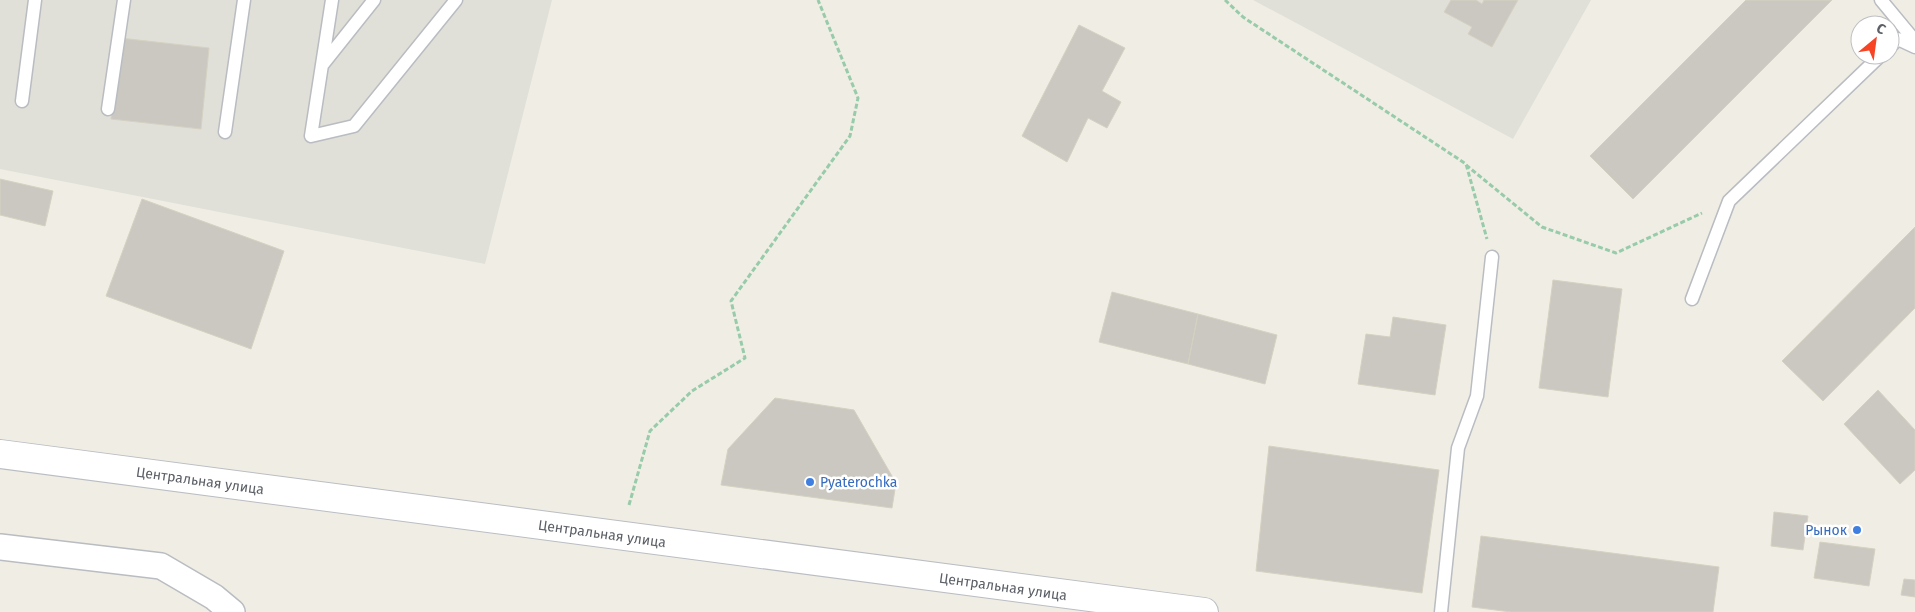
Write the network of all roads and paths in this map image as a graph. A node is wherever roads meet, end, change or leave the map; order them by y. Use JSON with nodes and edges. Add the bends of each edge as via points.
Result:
{"nodes":[{"id":1,"x":35,"y":0,"type":"edge"},
{"id":2,"x":124,"y":0,"type":"edge"},
{"id":3,"x":244,"y":0,"type":"edge"},
{"id":4,"x":332,"y":0,"type":"edge"},
{"id":5,"x":374,"y":0,"type":"edge"},
{"id":6,"x":456,"y":0,"type":"edge"},
{"id":7,"x":818,"y":0,"type":"edge"},
{"id":8,"x":1225,"y":0,"type":"edge"},
{"id":9,"x":1881,"y":0,"type":"edge"},
{"id":10,"x":1900,"y":40,"type":"edge"},
{"id":11,"x":1915,"y":41,"type":"edge"},
{"id":12,"x":1915,"y":47,"type":"edge"},
{"id":13,"x":1872,"y":65,"type":"edge"},
{"id":14,"x":322,"y":66,"type":"junction"},
{"id":15,"x":22,"y":101,"type":"dead end"},
{"id":16,"x":108,"y":109,"type":"dead end"},
{"id":17,"x":225,"y":132,"type":"dead end"},
{"id":18,"x":1466,"y":164,"type":"junction"},
{"id":19,"x":1729,"y":201,"type":"junction"},
{"id":20,"x":1492,"y":257,"type":"joint"},
{"id":21,"x":1692,"y":299,"type":"dead end"},
{"id":22,"x":0,"y":454,"type":"edge"},
{"id":23,"x":629,"y":506,"type":"dead end"},
{"id":24,"x":0,"y":547,"type":"edge"},
{"id":25,"x":1139,"y":608,"type":"edge"},
{"id":26,"x":232,"y":612,"type":"edge"},
{"id":27,"x":1204,"y":612,"type":"edge"},
{"id":28,"x":1441,"y":612,"type":"edge"}],
"edges":[{"from":1,"to":15,"type":"lane"},
{"from":2,"to":16,"type":"lane"},
{"from":3,"to":17,"type":"lane"},
{"from":4,"to":14,"type":"lane"},
{"from":5,"to":14,"type":"lane"},
{"from":6,"to":14,"type":"lane","via":[[354,126],[311,136]]},
{"from":7,"to":23,"type":"path","via":[[858,98],[850,136],[731,301],[745,358],[692,391],[650,431]]},
{"from":8,"to":18,"type":"path","via":[[1243,17]]},
{"from":9,"to":11,"type":"lane"},
{"from":10,"to":12,"type":"lane"},
{"from":13,"to":19,"type":"lane"},
{"from":18,"to":19,"type":"path","via":[[1542,227],[1616,252]]},
{"from":18,"to":20,"type":"path"},
{"from":19,"to":21,"type":"lane"},
{"from":20,"to":28,"type":"lane","via":[[1477,396],[1458,448]]},
{"from":22,"to":25,"type":"main road","name":"Центральная улица"},
{"from":24,"to":26,"type":"street","via":[[161,566]]},
{"from":25,"to":27,"type":"main road","name":"Центральная улица"}]}
